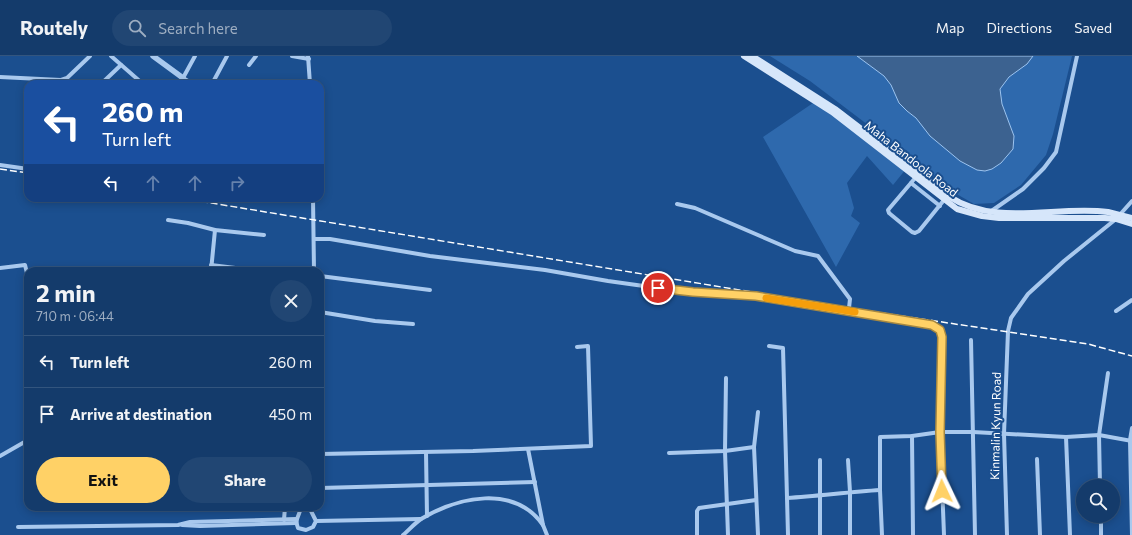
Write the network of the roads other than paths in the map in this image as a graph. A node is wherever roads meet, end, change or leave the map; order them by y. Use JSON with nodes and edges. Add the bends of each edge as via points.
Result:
{"nodes":[{"id":1,"x":90,"y":56,"type":"edge"},
{"id":2,"x":111,"y":56,"type":"edge"},
{"id":3,"x":153,"y":56,"type":"edge"},
{"id":4,"x":195,"y":56,"type":"edge"},
{"id":5,"x":227,"y":56,"type":"edge"},
{"id":6,"x":256,"y":56,"type":"edge"},
{"id":7,"x":292,"y":56,"type":"edge"},
{"id":8,"x":744,"y":56,"type":"edge"},
{"id":9,"x":752,"y":56,"type":"edge"},
{"id":10,"x":1077,"y":56,"type":"edge"},
{"id":11,"x":309,"y":58,"type":"edge"},
{"id":12,"x":121,"y":65,"type":"junction"},
{"id":13,"x":249,"y":65,"type":"dead end"},
{"id":14,"x":0,"y":77,"type":"edge"},
{"id":15,"x":183,"y":78,"type":"junction"},
{"id":16,"x":105,"y":80,"type":"edge"},
{"id":17,"x":138,"y":80,"type":"edge"},
{"id":18,"x":186,"y":80,"type":"edge"},
{"id":19,"x":214,"y":80,"type":"edge"},
{"id":20,"x":310,"y":80,"type":"edge"},
{"id":21,"x":0,"y":165,"type":"edge"},
{"id":22,"x":24,"y":168,"type":"edge"},
{"id":23,"x":916,"y":177,"type":"junction"},
{"id":24,"x":911,"y":183,"type":"junction"},
{"id":25,"x":944,"y":200,"type":"junction"},
{"id":26,"x":1132,"y":201,"type":"edge"},
{"id":27,"x":313,"y":202,"type":"edge"},
{"id":28,"x":677,"y":204,"type":"dead end"},
{"id":29,"x":940,"y":206,"type":"junction"},
{"id":30,"x":990,"y":211,"type":"junction"},
{"id":31,"x":982,"y":216,"type":"junction"},
{"id":32,"x":1118,"y":217,"type":"junction"},
{"id":33,"x":1132,"y":218,"type":"edge"},
{"id":34,"x":168,"y":220,"type":"dead end"},
{"id":35,"x":1132,"y":224,"type":"edge"},
{"id":36,"x":215,"y":230,"type":"junction"},
{"id":37,"x":264,"y":235,"type":"dead end"},
{"id":38,"x":314,"y":239,"type":"junction"},
{"id":39,"x":211,"y":265,"type":"joint"},
{"id":40,"x":25,"y":267,"type":"edge"},
{"id":41,"x":227,"y":267,"type":"edge"},
{"id":42,"x":314,"y":267,"type":"edge"},
{"id":43,"x":0,"y":268,"type":"edge"},
{"id":44,"x":324,"y":277,"type":"edge"},
{"id":45,"x":430,"y":290,"type":"dead end"},
{"id":46,"x":1132,"y":300,"type":"edge"},
{"id":47,"x":849,"y":308,"type":"dead end"},
{"id":48,"x":1116,"y":311,"type":"dead end"},
{"id":49,"x":324,"y":313,"type":"edge"},
{"id":50,"x":414,"y":324,"type":"dead end"},
{"id":51,"x":971,"y":340,"type":"dead end"},
{"id":52,"x":769,"y":346,"type":"dead end"},
{"id":53,"x":577,"y":347,"type":"dead end"},
{"id":54,"x":1108,"y":373,"type":"dead end"},
{"id":55,"x":726,"y":378,"type":"dead end"},
{"id":56,"x":758,"y":412,"type":"dead end"},
{"id":57,"x":1132,"y":428,"type":"edge"},
{"id":58,"x":940,"y":432,"type":"junction"},
{"id":59,"x":973,"y":432,"type":"junction"},
{"id":60,"x":1004,"y":434,"type":"junction"},
{"id":61,"x":912,"y":436,"type":"junction"},
{"id":62,"x":1100,"y":436,"type":"junction"},
{"id":63,"x":1066,"y":437,"type":"junction"},
{"id":64,"x":1131,"y":441,"type":"edge"},
{"id":65,"x":24,"y":442,"type":"edge"},
{"id":66,"x":754,"y":447,"type":"junction"},
{"id":67,"x":528,"y":449,"type":"junction"},
{"id":68,"x":725,"y":451,"type":"junction"},
{"id":69,"x":426,"y":452,"type":"junction"},
{"id":70,"x":669,"y":452,"type":"dead end"},
{"id":71,"x":324,"y":454,"type":"edge"},
{"id":72,"x":0,"y":456,"type":"edge"},
{"id":73,"x":1037,"y":459,"type":"dead end"},
{"id":74,"x":820,"y":460,"type":"dead end"},
{"id":75,"x":848,"y":460,"type":"dead end"},
{"id":76,"x":1131,"y":475,"type":"edge"},
{"id":77,"x":1100,"y":479,"type":"edge"},
{"id":78,"x":534,"y":482,"type":"junction"},
{"id":79,"x":426,"y":485,"type":"junction"},
{"id":80,"x":324,"y":488,"type":"edge"},
{"id":81,"x":880,"y":490,"type":"junction"},
{"id":82,"x":850,"y":492,"type":"junction"},
{"id":83,"x":820,"y":496,"type":"junction"},
{"id":84,"x":787,"y":498,"type":"junction"},
{"id":85,"x":756,"y":500,"type":"junction"},
{"id":86,"x":728,"y":503,"type":"junction"},
{"id":87,"x":285,"y":511,"type":"edge"},
{"id":88,"x":300,"y":511,"type":"edge"},
{"id":89,"x":310,"y":511,"type":"edge"},
{"id":90,"x":426,"y":516,"type":"junction"},
{"id":91,"x":421,"y":519,"type":"junction"},
{"id":92,"x":284,"y":520,"type":"junction"},
{"id":93,"x":296,"y":521,"type":"junction"},
{"id":94,"x":316,"y":521,"type":"junction"},
{"id":95,"x":1101,"y":523,"type":"edge"},
{"id":96,"x":178,"y":524,"type":"junction"},
{"id":97,"x":543,"y":525,"type":"junction"},
{"id":98,"x":18,"y":527,"type":"dead end"},
{"id":99,"x":306,"y":533,"type":"edge"},
{"id":100,"x":403,"y":535,"type":"edge"},
{"id":101,"x":547,"y":535,"type":"edge"},
{"id":102,"x":697,"y":535,"type":"edge"},
{"id":103,"x":728,"y":535,"type":"edge"},
{"id":104,"x":758,"y":535,"type":"edge"},
{"id":105,"x":788,"y":535,"type":"edge"},
{"id":106,"x":820,"y":535,"type":"edge"},
{"id":107,"x":850,"y":535,"type":"edge"},
{"id":108,"x":882,"y":535,"type":"edge"},
{"id":109,"x":913,"y":535,"type":"edge"},
{"id":110,"x":944,"y":535,"type":"edge"},
{"id":111,"x":975,"y":535,"type":"edge"},
{"id":112,"x":1007,"y":535,"type":"edge"},
{"id":113,"x":1040,"y":535,"type":"edge"},
{"id":114,"x":1070,"y":535,"type":"edge"},
{"id":115,"x":1101,"y":535,"type":"edge"},
{"id":116,"x":1132,"y":535,"type":"edge"}],
"edges":[{"from":1,"to":14,"type":"street","via":[[62,80]]},
{"from":2,"to":12,"type":"street"},
{"from":3,"to":15,"type":"street"},
{"from":4,"to":15,"type":"street"},
{"from":5,"to":19,"type":"street"},
{"from":6,"to":13,"type":"street"},
{"from":7,"to":11,"type":"street"},
{"from":8,"to":23,"type":"main road","name":"Maha Bandoola Road","via":[[832,112]]},
{"from":9,"to":30,"type":"main road","name":"Maha Bandoola Road","via":[[835,109],[950,197],[968,207]]},
{"from":10,"to":30,"type":"street","via":[[1056,152],[1023,189]]},
{"from":11,"to":20,"type":"street"},
{"from":12,"to":16,"type":"street"},
{"from":12,"to":17,"type":"street"},
{"from":15,"to":18,"type":"street"},
{"from":21,"to":22,"type":"street"},
{"from":23,"to":24,"type":"street"},
{"from":23,"to":25,"type":"main road","name":"Maha Bandoola Road"},
{"from":24,"to":29,"type":"street"},
{"from":24,"to":29,"type":"street","via":[[888,210],[912,232],[919,231]]},
{"from":25,"to":29,"type":"street"},
{"from":25,"to":31,"type":"main road","name":"Maha Bandoola Road","via":[[957,209]]},
{"from":26,"to":32,"type":"street"},
{"from":27,"to":38,"type":"street"},
{"from":28,"to":47,"type":"street","via":[[695,208],[796,251],[818,256],[850,299]]},
{"from":30,"to":31,"type":"street"},
{"from":30,"to":32,"type":"main road","name":"Maha Bandoola Road","via":[[1102,212]]},
{"from":31,"to":32,"type":"main road","name":"Maha Bandoola Road","via":[[1016,219]]},
{"from":32,"to":33,"type":"main road","name":"Maha Bandoola Road"},
{"from":32,"to":35,"type":"main road","name":"Maha Bandoola Road"},
{"from":32,"to":60,"type":"street","name":"Kinmalin Kyun Road","via":[[1028,294],[1011,318],[1008,331]]},
{"from":34,"to":36,"type":"street"},
{"from":36,"to":37,"type":"street"},
{"from":36,"to":39,"type":"street"},
{"from":38,"to":42,"type":"street"},
{"from":38,"to":58,"type":"street","via":[[330,239],[430,256],[545,270],[651,287],[756,296],[932,325],[940,330],[942,337]]},
{"from":39,"to":41,"type":"street"},
{"from":40,"to":43,"type":"street"},
{"from":44,"to":45,"type":"street"},
{"from":46,"to":48,"type":"street"},
{"from":49,"to":50,"type":"street"},
{"from":51,"to":59,"type":"street"},
{"from":52,"to":84,"type":"street","via":[[783,348]]},
{"from":53,"to":67,"type":"street","via":[[588,346],[591,446]]},
{"from":54,"to":62,"type":"street"},
{"from":55,"to":68,"type":"street"},
{"from":56,"to":66,"type":"street"},
{"from":57,"to":64,"type":"street"},
{"from":58,"to":59,"type":"street"},
{"from":58,"to":61,"type":"street"},
{"from":58,"to":110,"type":"street"},
{"from":59,"to":60,"type":"street"},
{"from":59,"to":111,"type":"street"},
{"from":60,"to":63,"type":"street"},
{"from":60,"to":112,"type":"street","name":"Kinmalin Kyun Road"},
{"from":61,"to":81,"type":"street","via":[[880,437]]},
{"from":61,"to":109,"type":"street"},
{"from":62,"to":63,"type":"street"},
{"from":62,"to":64,"type":"street"},
{"from":62,"to":77,"type":"street"},
{"from":63,"to":114,"type":"street"},
{"from":64,"to":76,"type":"street"},
{"from":65,"to":72,"type":"street"},
{"from":66,"to":68,"type":"street"},
{"from":66,"to":85,"type":"street"},
{"from":67,"to":69,"type":"street"},
{"from":67,"to":78,"type":"street"},
{"from":68,"to":70,"type":"street"},
{"from":68,"to":86,"type":"street"},
{"from":69,"to":71,"type":"street"},
{"from":69,"to":79,"type":"street"},
{"from":73,"to":113,"type":"street"},
{"from":74,"to":83,"type":"street"},
{"from":75,"to":82,"type":"street"},
{"from":76,"to":116,"type":"street"},
{"from":78,"to":79,"type":"street"},
{"from":78,"to":97,"type":"street"},
{"from":79,"to":80,"type":"street"},
{"from":79,"to":90,"type":"street"},
{"from":81,"to":82,"type":"street"},
{"from":81,"to":108,"type":"street"},
{"from":82,"to":83,"type":"street"},
{"from":82,"to":107,"type":"street"},
{"from":83,"to":84,"type":"street"},
{"from":83,"to":106,"type":"street"},
{"from":84,"to":105,"type":"street"},
{"from":85,"to":86,"type":"street"},
{"from":85,"to":104,"type":"street"},
{"from":86,"to":102,"type":"street","via":[[699,508]]},
{"from":86,"to":103,"type":"street"},
{"from":87,"to":92,"type":"street"},
{"from":88,"to":93,"type":"street"},
{"from":89,"to":94,"type":"street"},
{"from":90,"to":91,"type":"street"},
{"from":90,"to":97,"type":"street","via":[[449,505],[477,498],[505,499],[524,507]]},
{"from":91,"to":94,"type":"street"},
{"from":91,"to":100,"type":"street"},
{"from":92,"to":93,"type":"street"},
{"from":92,"to":96,"type":"street"},
{"from":93,"to":96,"type":"street","via":[[200,526]]},
{"from":93,"to":99,"type":"street","via":[[298,528]]},
{"from":94,"to":99,"type":"street"},
{"from":95,"to":115,"type":"street"},
{"from":96,"to":98,"type":"street"},
{"from":97,"to":101,"type":"street"}]}
